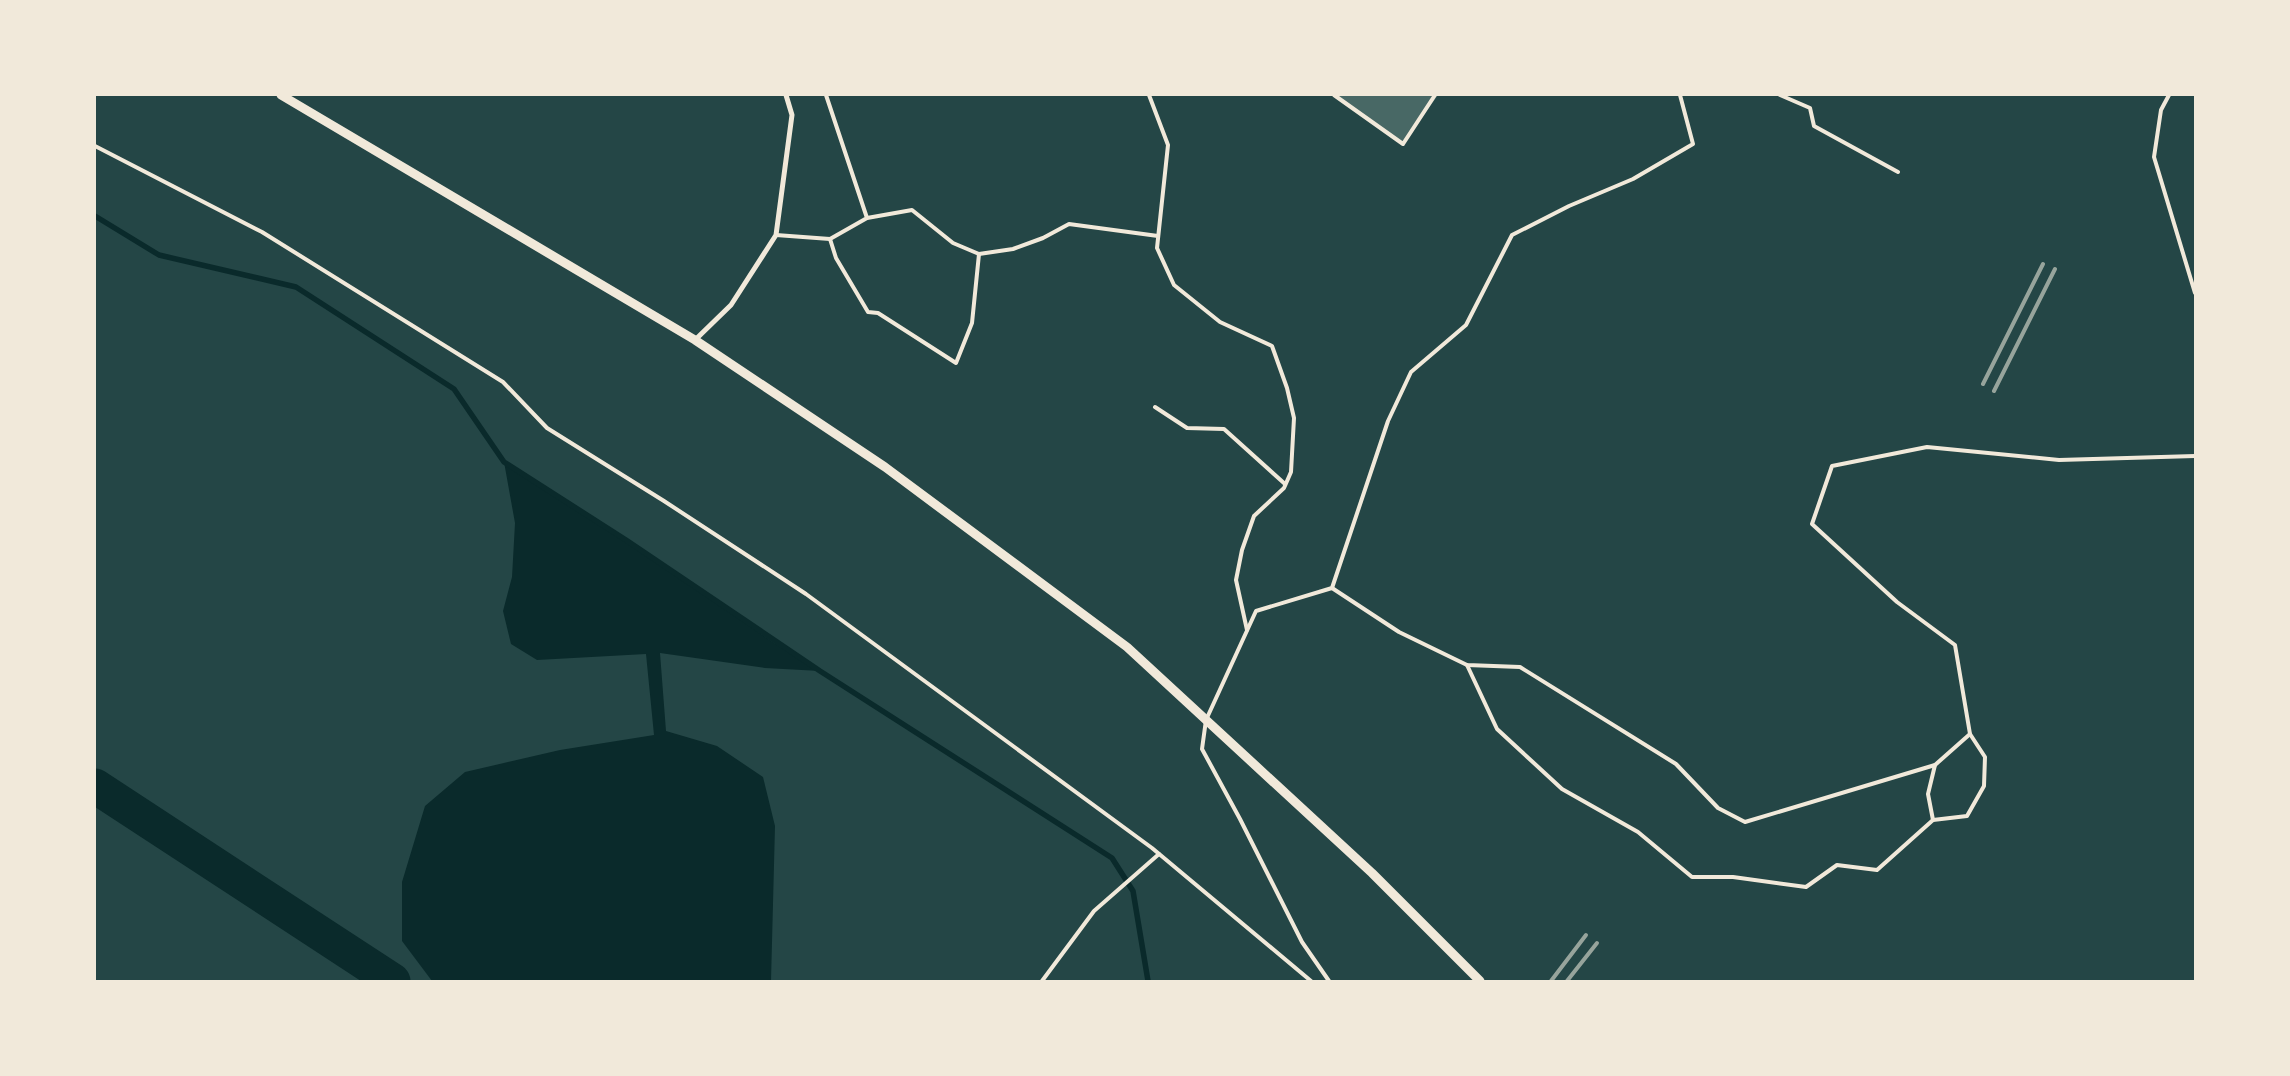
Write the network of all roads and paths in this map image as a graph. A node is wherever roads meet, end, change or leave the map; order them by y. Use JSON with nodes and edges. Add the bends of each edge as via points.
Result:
{"nodes":[{"id":1,"x":281,"y":95,"type":"edge"},
{"id":2,"x":786,"y":95,"type":"edge"},
{"id":3,"x":826,"y":95,"type":"edge"},
{"id":4,"x":1149,"y":95,"type":"edge"},
{"id":5,"x":1334,"y":95,"type":"edge"},
{"id":6,"x":1435,"y":95,"type":"edge"},
{"id":7,"x":1680,"y":95,"type":"edge"},
{"id":8,"x":1780,"y":95,"type":"edge"},
{"id":9,"x":2169,"y":95,"type":"edge"},
{"id":10,"x":95,"y":146,"type":"edge"},
{"id":11,"x":1898,"y":172,"type":"dead end"},
{"id":12,"x":867,"y":218,"type":"junction"},
{"id":13,"x":776,"y":235,"type":"junction"},
{"id":14,"x":1158,"y":236,"type":"junction"},
{"id":15,"x":830,"y":239,"type":"junction"},
{"id":16,"x":979,"y":254,"type":"junction"},
{"id":17,"x":2195,"y":292,"type":"edge"},
{"id":18,"x":695,"y":340,"type":"junction"},
{"id":19,"x":1154,"y":407,"type":"dead end"},
{"id":20,"x":2195,"y":456,"type":"edge"},
{"id":21,"x":1285,"y":484,"type":"junction"},
{"id":22,"x":1332,"y":588,"type":"junction"},
{"id":23,"x":1247,"y":630,"type":"junction"},
{"id":24,"x":1466,"y":665,"type":"junction"},
{"id":25,"x":1206,"y":720,"type":"junction"},
{"id":26,"x":1970,"y":734,"type":"junction"},
{"id":27,"x":1935,"y":765,"type":"junction"},
{"id":28,"x":1933,"y":820,"type":"junction"},
{"id":29,"x":1159,"y":854,"type":"junction"},
{"id":30,"x":1042,"y":981,"type":"edge"},
{"id":31,"x":1311,"y":981,"type":"edge"},
{"id":32,"x":1329,"y":981,"type":"edge"},
{"id":33,"x":1480,"y":981,"type":"edge"}],
"edges":[{"from":1,"to":18,"type":"street"},
{"from":2,"to":13,"type":"street","via":[[792,115]]},
{"from":3,"to":12,"type":"lane"},
{"from":4,"to":14,"type":"lane","via":[[1168,145]]},
{"from":5,"to":6,"type":"lane","via":[[1403,144]]},
{"from":7,"to":22,"type":"lane","via":[[1693,144],[1633,179],[1568,206],[1512,235],[1466,325],[1411,372],[1388,421]]},
{"from":8,"to":11,"type":"lane","via":[[1810,108],[1814,126]]},
{"from":9,"to":17,"type":"lane","via":[[2161,110],[2154,157]]},
{"from":10,"to":29,"type":"lane","via":[[262,232],[503,382],[547,428],[806,594]]},
{"from":12,"to":15,"type":"lane"},
{"from":12,"to":16,"type":"lane","via":[[912,210],[953,243]]},
{"from":13,"to":15,"type":"lane"},
{"from":13,"to":18,"type":"street","via":[[731,305]]},
{"from":14,"to":16,"type":"lane","via":[[1069,224],[1013,249]]},
{"from":14,"to":21,"type":"lane","via":[[1157,248],[1174,285],[1220,322],[1272,346],[1294,418],[1290,472]]},
{"from":15,"to":16,"type":"lane","via":[[836,258],[868,312],[878,313],[956,363],[972,323]]},
{"from":18,"to":25,"type":"street","via":[[885,467],[1127,646]]},
{"from":19,"to":21,"type":"lane","via":[[1187,428],[1224,429]]},
{"from":20,"to":26,"type":"lane","via":[[2059,460],[1927,447],[1832,466],[1812,524],[1897,602],[1954,645]]},
{"from":21,"to":23,"type":"lane","via":[[1254,516],[1242,550],[1236,580]]},
{"from":22,"to":23,"type":"lane","via":[[1256,611]]},
{"from":22,"to":24,"type":"lane","via":[[1398,632]]},
{"from":23,"to":25,"type":"lane"},
{"from":24,"to":27,"type":"lane","via":[[1520,667],[1676,764],[1718,808],[1745,822]]},
{"from":24,"to":28,"type":"lane","via":[[1497,728],[1562,789],[1638,832],[1692,877],[1733,877],[1806,887],[1837,865],[1878,870]]},
{"from":25,"to":32,"type":"lane","via":[[1202,749],[1302,942]]},
{"from":25,"to":33,"type":"street","via":[[1372,873]]},
{"from":26,"to":27,"type":"lane"},
{"from":26,"to":28,"type":"lane","via":[[1986,756],[1984,786],[1967,816]]},
{"from":27,"to":28,"type":"lane","via":[[1928,794]]},
{"from":29,"to":30,"type":"lane","via":[[1094,911]]},
{"from":29,"to":31,"type":"lane"}]}
